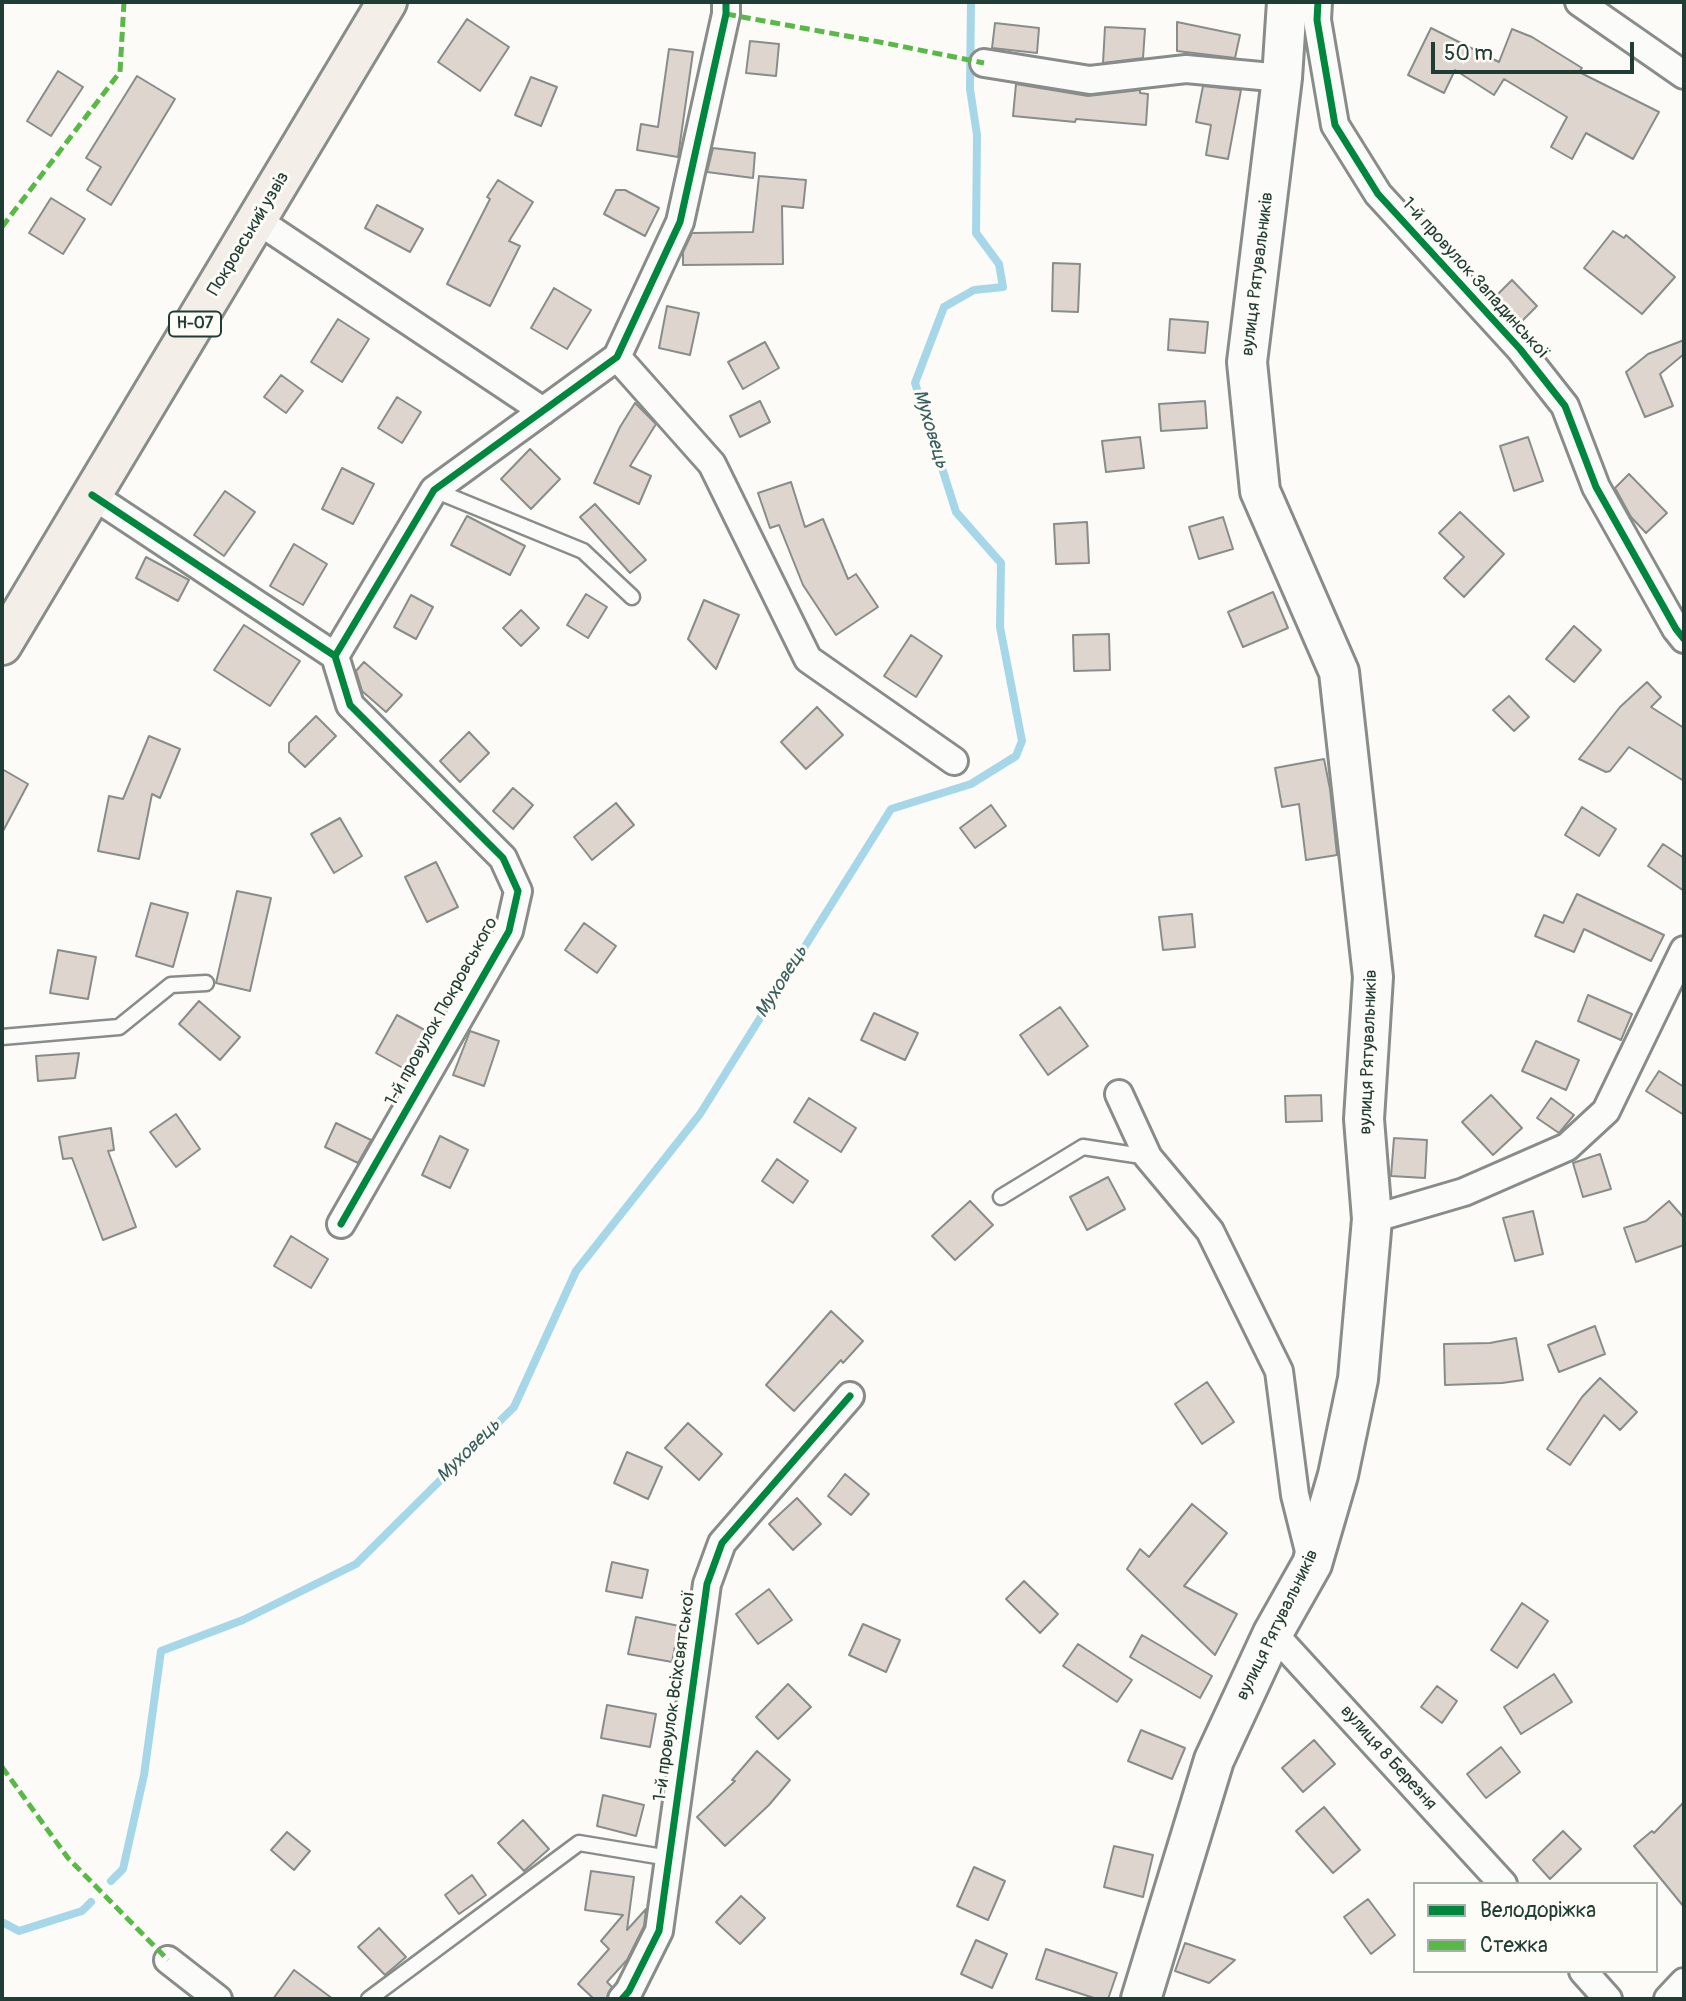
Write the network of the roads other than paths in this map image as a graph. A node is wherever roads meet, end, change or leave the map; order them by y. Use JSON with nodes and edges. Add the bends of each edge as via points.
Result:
{"nodes":[{"id":1,"x":387,"y":2,"type":"edge"},
{"id":2,"x":726,"y":2,"type":"edge"},
{"id":3,"x":1287,"y":2,"type":"edge"},
{"id":4,"x":1318,"y":2,"type":"edge"},
{"id":5,"x":1579,"y":2,"type":"edge"},
{"id":6,"x":984,"y":64,"type":"dead end"},
{"id":7,"x":1684,"y":75,"type":"edge"},
{"id":8,"x":1282,"y":78,"type":"junction"},
{"id":9,"x":257,"y":220,"type":"junction"},
{"id":10,"x":617,"y":357,"type":"junction"},
{"id":11,"x":543,"y":411,"type":"junction"},
{"id":12,"x":434,"y":490,"type":"junction"},
{"id":13,"x":92,"y":495,"type":"junction"},
{"id":14,"x":632,"y":597,"type":"dead end"},
{"id":15,"x":1684,"y":639,"type":"edge"},
{"id":16,"x":2,"y":645,"type":"edge"},
{"id":17,"x":335,"y":656,"type":"junction"},
{"id":18,"x":954,"y":761,"type":"dead end"},
{"id":19,"x":1684,"y":950,"type":"edge"},
{"id":20,"x":206,"y":983,"type":"dead end"},
{"id":21,"x":2,"y":1037,"type":"edge"},
{"id":22,"x":1119,"y":1094,"type":"dead end"},
{"id":23,"x":1148,"y":1157,"type":"junction"},
{"id":24,"x":1001,"y":1197,"type":"dead end"},
{"id":25,"x":1372,"y":1219,"type":"junction"},
{"id":26,"x":341,"y":1224,"type":"dead end"},
{"id":27,"x":850,"y":1396,"type":"dead end"},
{"id":28,"x":1312,"y":1564,"type":"junction"},
{"id":29,"x":1273,"y":1633,"type":"junction"},
{"id":30,"x":668,"y":1858,"type":"junction"},
{"id":31,"x":1501,"y":1882,"type":"edge"},
{"id":32,"x":168,"y":1961,"type":"dead end"},
{"id":33,"x":1585,"y":1973,"type":"edge"},
{"id":34,"x":1684,"y":1982,"type":"edge"},
{"id":35,"x":218,"y":1999,"type":"edge"},
{"id":36,"x":369,"y":1999,"type":"edge"},
{"id":37,"x":622,"y":1999,"type":"edge"},
{"id":38,"x":1141,"y":1999,"type":"edge"},
{"id":39,"x":1608,"y":1999,"type":"edge"},
{"id":40,"x":1668,"y":1999,"type":"edge"}],
"edges":[{"from":1,"to":9,"type":"main road","name":"Покровський узвіз","number":"Н-07"},
{"from":2,"to":10,"type":"street","via":[[680,222]]},
{"from":3,"to":8,"type":"main road","name":"вулиця Рятувальників"},
{"from":4,"to":15,"type":"street","name":"1-й провулок Западинської","via":[[1335,125],[1378,194],[1520,349],[1565,406],[1596,488]]},
{"from":5,"to":7,"type":"street"},
{"from":6,"to":8,"type":"street","via":[[1090,80],[1186,69]]},
{"from":8,"to":25,"type":"main road","name":"вулиця Рятувальників","via":[[1247,362],[1260,491],[1339,672],[1373,977],[1364,1119]]},
{"from":9,"to":11,"type":"street"},
{"from":9,"to":13,"type":"main road","name":"Покровський узвіз","number":"Н-07"},
{"from":10,"to":11,"type":"street"},
{"from":10,"to":18,"type":"street","via":[[712,464],[808,659]]},
{"from":11,"to":12,"type":"street"},
{"from":12,"to":14,"type":"lane","via":[[583,551]]},
{"from":12,"to":17,"type":"street"},
{"from":13,"to":16,"type":"main road","name":"Покровський узвіз","number":"Н-07"},
{"from":13,"to":17,"type":"street"},
{"from":17,"to":26,"type":"street","name":"1-й провулок Покровського","via":[[350,705],[503,859],[518,891],[509,931]]},
{"from":19,"to":25,"type":"street","via":[[1606,1111],[1567,1147],[1464,1192]]},
{"from":20,"to":21,"type":"lane","via":[[170,985],[119,1027]]},
{"from":22,"to":23,"type":"street"},
{"from":23,"to":24,"type":"lane","via":[[1083,1147]]},
{"from":23,"to":28,"type":"street","via":[[1210,1231],[1279,1371],[1295,1495]]},
{"from":25,"to":28,"type":"main road","name":"вулиця Рятувальників","via":[[1358,1379],[1338,1475]]},
{"from":27,"to":30,"type":"street","name":"1-й провулок Всіхсвятської","via":[[722,1543],[706,1584]]},
{"from":28,"to":29,"type":"main road","name":"вулиця Рятувальників"},
{"from":29,"to":31,"type":"street","name":"вулиця 8 Березня"},
{"from":29,"to":38,"type":"main road","name":"вулиця Рятувальників","via":[[1214,1759]]},
{"from":30,"to":36,"type":"lane","via":[[579,1843]]},
{"from":30,"to":37,"type":"street","name":"1-й провулок Всіхсвятської","via":[[659,1931]]},
{"from":32,"to":35,"type":"street"},
{"from":33,"to":39,"type":"street"},
{"from":34,"to":40,"type":"street"}]}
